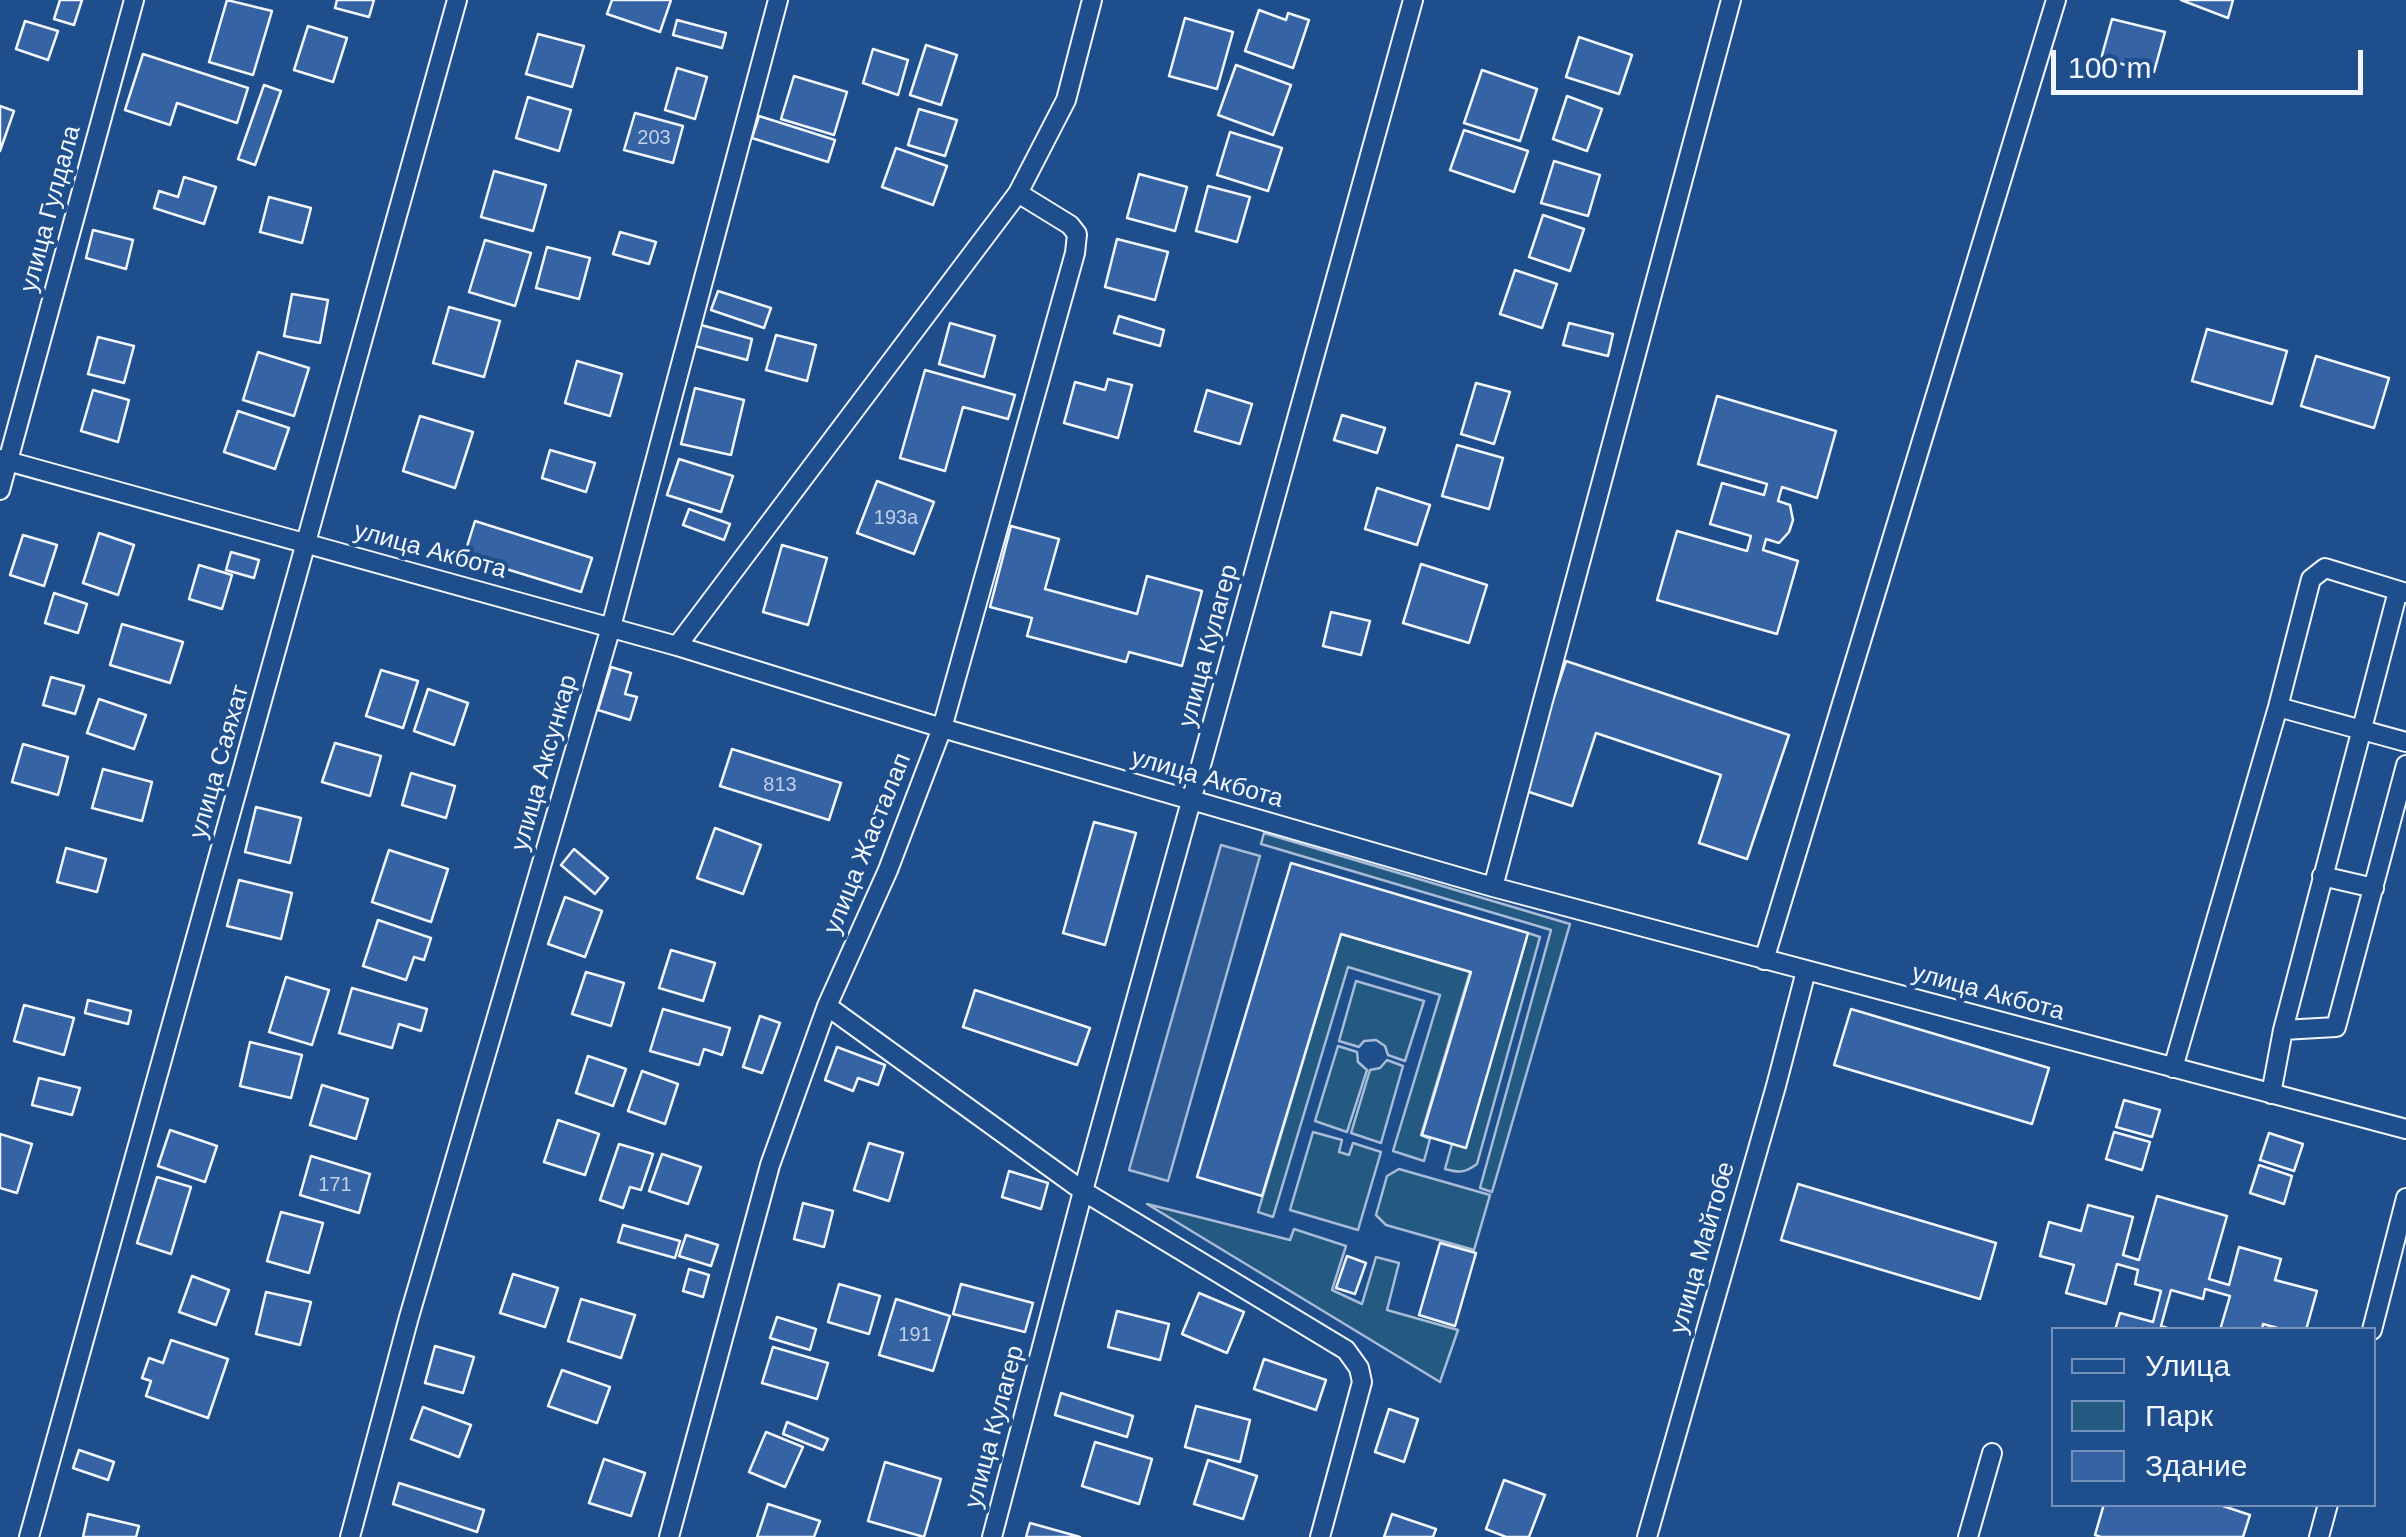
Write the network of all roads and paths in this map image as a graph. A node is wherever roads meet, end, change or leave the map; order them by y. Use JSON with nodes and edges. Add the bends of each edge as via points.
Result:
{"nodes":[{"id":1,"x":134,"y":0,"type":"edge"},
{"id":2,"x":457,"y":0,"type":"edge"},
{"id":3,"x":778,"y":0,"type":"edge"},
{"id":4,"x":1092,"y":0,"type":"edge"},
{"id":5,"x":1413,"y":0,"type":"edge"},
{"id":6,"x":1731,"y":0,"type":"edge"},
{"id":7,"x":2056,"y":0,"type":"edge"},
{"id":8,"x":1018,"y":193,"type":"junction"},
{"id":9,"x":4,"y":460,"type":"edge"},
{"id":10,"x":0,"y":490,"type":"edge"},
{"id":11,"x":306,"y":543,"type":"junction"},
{"id":12,"x":2402,"y":592,"type":"edge"},
{"id":13,"x":611,"y":627,"type":"junction"},
{"id":14,"x":677,"y":646,"type":"junction"},
{"id":15,"x":2278,"y":707,"type":"junction"},
{"id":16,"x":942,"y":728,"type":"junction"},
{"id":17,"x":2361,"y":730,"type":"junction"},
{"id":18,"x":2406,"y":742,"type":"edge"},
{"id":19,"x":2406,"y":765,"type":"edge"},
{"id":20,"x":1192,"y":802,"type":"junction"},
{"id":21,"x":2322,"y":876,"type":"junction"},
{"id":22,"x":1493,"y":887,"type":"junction"},
{"id":23,"x":2374,"y":888,"type":"junction"},
{"id":24,"x":1764,"y":960,"type":"junction"},
{"id":25,"x":1806,"y":972,"type":"junction"},
{"id":26,"x":827,"y":1006,"type":"junction"},
{"id":27,"x":2282,"y":1030,"type":"junction"},
{"id":28,"x":2173,"y":1068,"type":"junction"},
{"id":29,"x":2271,"y":1094,"type":"junction"},
{"id":30,"x":2406,"y":1129,"type":"edge"},
{"id":31,"x":1083,"y":1192,"type":"junction"},
{"id":32,"x":2406,"y":1198,"type":"edge"},
{"id":33,"x":2373,"y":1327,"type":"edge"},
{"id":34,"x":1992,"y":1453,"type":"dead end"},
{"id":35,"x":2327,"y":1507,"type":"edge"},
{"id":36,"x":29,"y":1537,"type":"edge"},
{"id":37,"x":350,"y":1537,"type":"edge"},
{"id":38,"x":668,"y":1537,"type":"edge"},
{"id":39,"x":992,"y":1537,"type":"edge"},
{"id":40,"x":1320,"y":1537,"type":"edge"},
{"id":41,"x":1647,"y":1537,"type":"edge"},
{"id":42,"x":1968,"y":1537,"type":"edge"},
{"id":43,"x":2320,"y":1537,"type":"edge"}],
"edges":[{"from":1,"to":9,"type":"street","name":"улица Гулдала"},
{"from":2,"to":11,"type":"street","name":"улица Саяхат"},
{"from":3,"to":13,"type":"street","name":"улица Аксункар"},
{"from":4,"to":8,"type":"street","via":[[1066,100]]},
{"from":5,"to":20,"type":"street","name":"улица Кулагер"},
{"from":6,"to":22,"type":"street"},
{"from":7,"to":24,"type":"street"},
{"from":8,"to":14,"type":"street"},
{"from":8,"to":16,"type":"street","name":"улица Жасталап","via":[[1077,234]]},
{"from":9,"to":10,"type":"street","name":"улица Гулдала"},
{"from":9,"to":11,"type":"street","name":"улица Акбота"},
{"from":11,"to":13,"type":"street","name":"улица Акбота"},
{"from":11,"to":36,"type":"street","name":"улица Саяхат"},
{"from":12,"to":15,"type":"street","via":[[2325,568],[2316,572]]},
{"from":12,"to":17,"type":"street"},
{"from":13,"to":14,"type":"street","name":"улица Акбота"},
{"from":13,"to":37,"type":"street","name":"улица Аксункар"},
{"from":14,"to":16,"type":"street","name":"улица Акбота"},
{"from":15,"to":17,"type":"street"},
{"from":15,"to":28,"type":"street"},
{"from":16,"to":20,"type":"street","name":"улица Акбота"},
{"from":16,"to":26,"type":"street","name":"улица Жасталап"},
{"from":17,"to":18,"type":"street"},
{"from":17,"to":21,"type":"street"},
{"from":19,"to":23,"type":"street"},
{"from":20,"to":22,"type":"street","name":"улица Акбота"},
{"from":20,"to":31,"type":"street","name":"улица Кулагер"},
{"from":21,"to":23,"type":"street"},
{"from":21,"to":27,"type":"street"},
{"from":22,"to":24,"type":"street","name":"улица Акбота"},
{"from":23,"to":27,"type":"street","via":[[2336,1028]]},
{"from":24,"to":25,"type":"street","name":"улица Акбота"},
{"from":25,"to":28,"type":"street","name":"улица Акбота"},
{"from":25,"to":41,"type":"street","name":"улица Майтобе"},
{"from":26,"to":31,"type":"street"},
{"from":26,"to":38,"type":"street","name":"улица Жасталап","via":[[770,1165]]},
{"from":27,"to":29,"type":"street"},
{"from":28,"to":29,"type":"street","name":"улица Акбота"},
{"from":29,"to":30,"type":"street","name":"улица Акбота"},
{"from":31,"to":39,"type":"street","name":"улица Кулагер"},
{"from":31,"to":40,"type":"street","via":[[1346,1350],[1360,1368],[1362,1382]]},
{"from":32,"to":33,"type":"street"},
{"from":34,"to":42,"type":"street"},
{"from":35,"to":43,"type":"street"}]}
